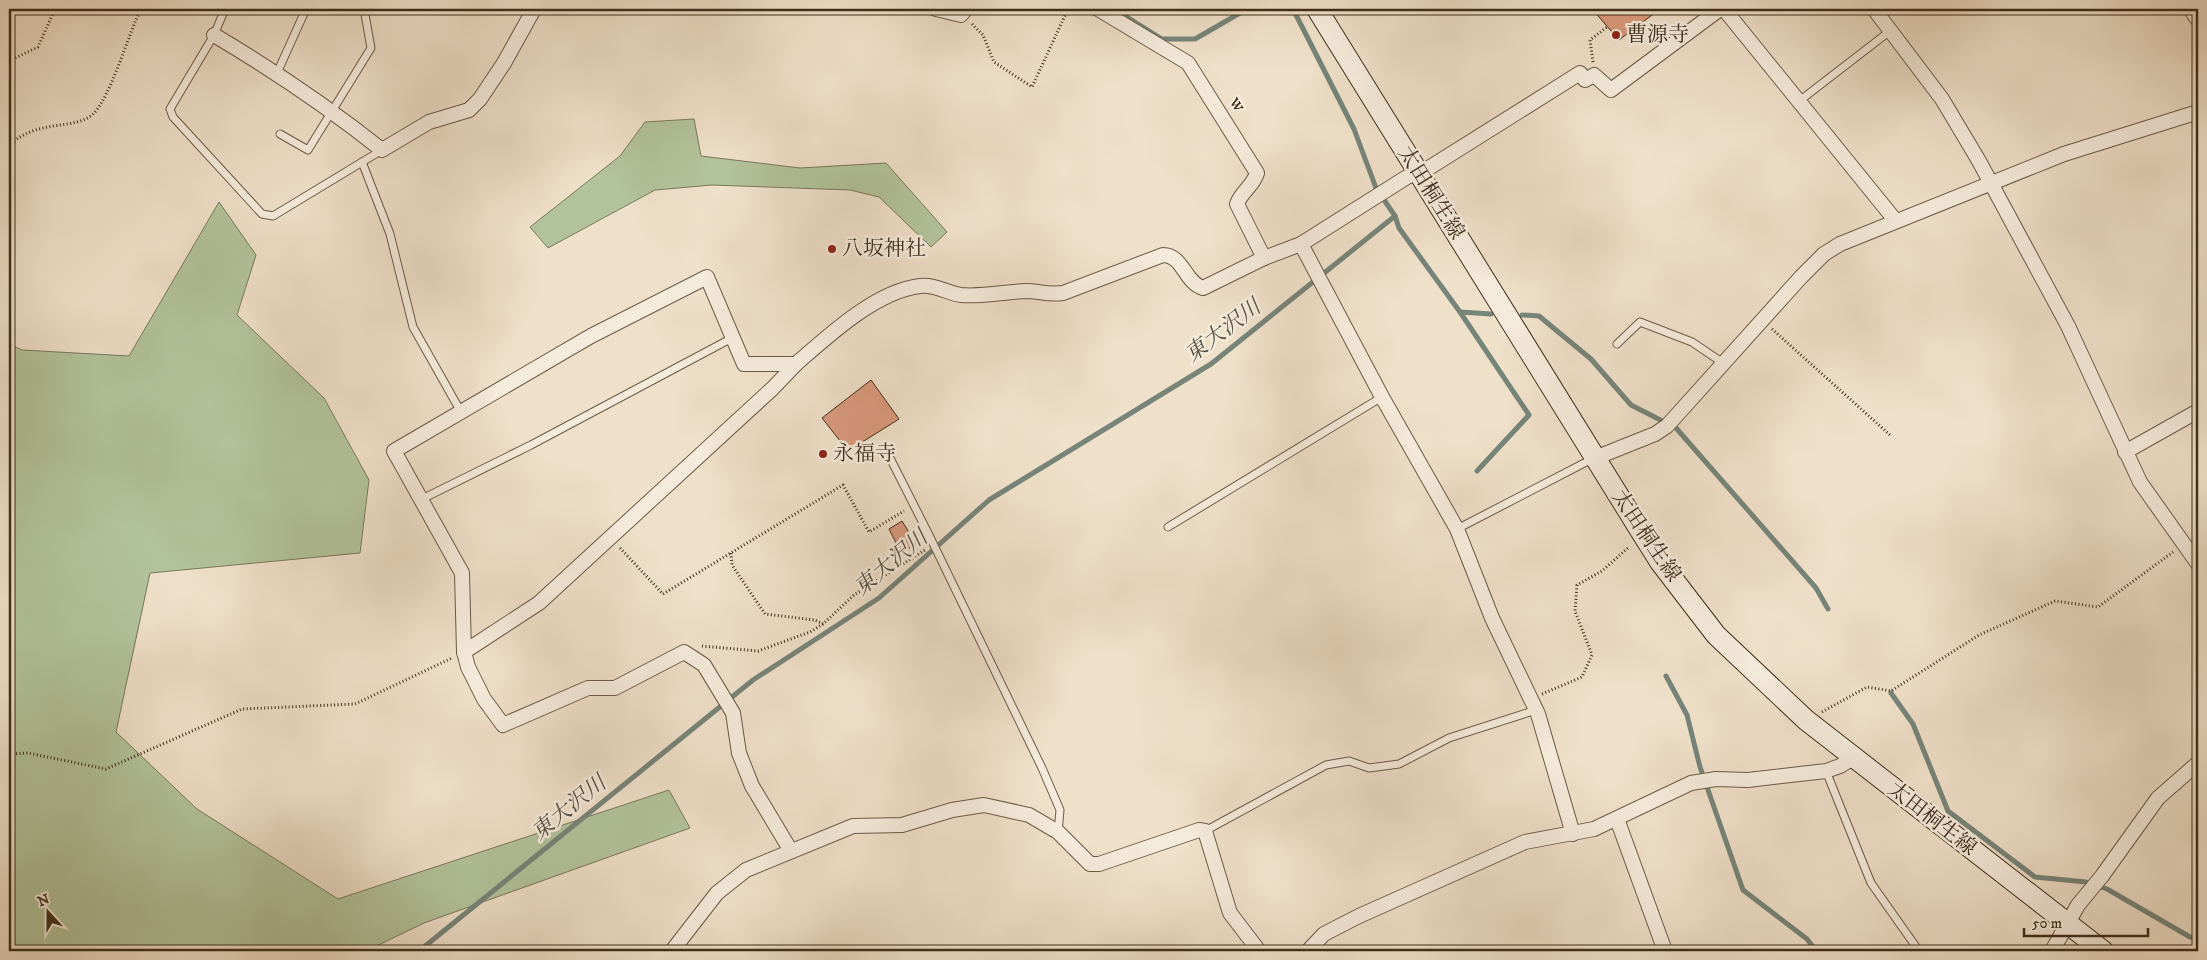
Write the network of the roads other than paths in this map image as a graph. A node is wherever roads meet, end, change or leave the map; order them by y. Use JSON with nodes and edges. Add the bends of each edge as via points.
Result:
{"nodes":[{"id":1,"x":225,"y":9,"type":"edge"},
{"id":2,"x":306,"y":9,"type":"edge"},
{"id":3,"x":364,"y":9,"type":"edge"},
{"id":4,"x":534,"y":9,"type":"edge"},
{"id":5,"x":936,"y":9,"type":"edge"},
{"id":6,"x":1098,"y":9,"type":"edge"},
{"id":7,"x":1317,"y":9,"type":"edge"},
{"id":8,"x":1722,"y":9,"type":"edge"},
{"id":9,"x":1874,"y":9,"type":"edge"},
{"id":10,"x":2193,"y":9,"type":"edge"},
{"id":11,"x":964,"y":12,"type":"edge"},
{"id":12,"x":2198,"y":17,"type":"edge"},
{"id":13,"x":1890,"y":31,"type":"junction"},
{"id":14,"x":214,"y":35,"type":"junction"},
{"id":15,"x":277,"y":73,"type":"junction"},
{"id":16,"x":1798,"y":102,"type":"junction"},
{"id":17,"x":333,"y":112,"type":"junction"},
{"id":18,"x":2198,"y":112,"type":"edge"},
{"id":19,"x":280,"y":134,"type":"dead end"},
{"id":20,"x":382,"y":150,"type":"junction"},
{"id":21,"x":362,"y":162,"type":"junction"},
{"id":22,"x":1418,"y":172,"type":"junction"},
{"id":23,"x":1991,"y":183,"type":"junction"},
{"id":24,"x":1896,"y":220,"type":"junction"},
{"id":25,"x":1301,"y":244,"type":"junction"},
{"id":26,"x":1264,"y":258,"type":"junction"},
{"id":27,"x":734,"y":336,"type":"junction"},
{"id":28,"x":1617,"y":344,"type":"dead end"},
{"id":29,"x":1723,"y":363,"type":"junction"},
{"id":30,"x":796,"y":364,"type":"junction"},
{"id":31,"x":1382,"y":396,"type":"junction"},
{"id":32,"x":2198,"y":411,"type":"edge"},
{"id":33,"x":461,"y":412,"type":"junction"},
{"id":34,"x":887,"y":452,"type":"dead end"},
{"id":35,"x":2125,"y":452,"type":"junction"},
{"id":36,"x":1595,"y":458,"type":"junction"},
{"id":37,"x":422,"y":499,"type":"junction"},
{"id":38,"x":1168,"y":527,"type":"dead end"},
{"id":39,"x":1457,"y":529,"type":"junction"},
{"id":40,"x":2198,"y":564,"type":"edge"},
{"id":41,"x":464,"y":652,"type":"junction"},
{"id":42,"x":1533,"y":704,"type":"junction"},
{"id":43,"x":1853,"y":758,"type":"junction"},
{"id":44,"x":2198,"y":763,"type":"edge"},
{"id":45,"x":1826,"y":771,"type":"junction"},
{"id":46,"x":1617,"y":819,"type":"junction"},
{"id":47,"x":1205,"y":831,"type":"junction"},
{"id":48,"x":1058,"y":832,"type":"junction"},
{"id":49,"x":1574,"y":834,"type":"junction"},
{"id":50,"x":791,"y":851,"type":"junction"},
{"id":51,"x":2068,"y":924,"type":"junction"},
{"id":52,"x":672,"y":951,"type":"edge"},
{"id":53,"x":1259,"y":951,"type":"edge"},
{"id":54,"x":1308,"y":951,"type":"edge"},
{"id":55,"x":1665,"y":951,"type":"edge"},
{"id":56,"x":1919,"y":951,"type":"edge"},
{"id":57,"x":2052,"y":951,"type":"edge"},
{"id":58,"x":2103,"y":951,"type":"edge"}],
"edges":[{"from":1,"to":14,"type":"lane"},
{"from":2,"to":15,"type":"lane"},
{"from":3,"to":17,"type":"lane","via":[[371,48]]},
{"from":4,"to":20,"type":"street","via":[[504,63],[469,110],[429,122]]},
{"from":5,"to":11,"type":"street"},
{"from":6,"to":26,"type":"street","name":"w","via":[[1188,63],[1257,173],[1256,179],[1236,204]]},
{"from":7,"to":22,"type":"main road","name":"太田桐生線"},
{"from":8,"to":16,"type":"street"},
{"from":8,"to":22,"type":"street","via":[[1611,90],[1594,75],[1585,80],[1580,73]]},
{"from":9,"to":13,"type":"street"},
{"from":10,"to":12,"type":"street"},
{"from":13,"to":16,"type":"lane"},
{"from":13,"to":23,"type":"street","via":[[1942,99]]},
{"from":14,"to":15,"type":"street"},
{"from":14,"to":21,"type":"lane","via":[[170,108],[173,117],[262,214],[273,216]]},
{"from":15,"to":17,"type":"street"},
{"from":16,"to":24,"type":"street"},
{"from":17,"to":19,"type":"lane","via":[[308,150]]},
{"from":17,"to":20,"type":"street"},
{"from":18,"to":23,"type":"street","via":[[2064,154]]},
{"from":20,"to":21,"type":"lane"},
{"from":21,"to":33,"type":"lane","via":[[390,234],[414,327]]},
{"from":22,"to":25,"type":"street"},
{"from":22,"to":36,"type":"main road","name":"太田桐生線"},
{"from":23,"to":24,"type":"street"},
{"from":23,"to":35,"type":"street","via":[[2068,326]]},
{"from":24,"to":29,"type":"street","via":[[1824,254]]},
{"from":25,"to":26,"type":"street"},
{"from":25,"to":31,"type":"street"},
{"from":26,"to":30,"type":"street","via":[[1203,288],[1194,284],[1175,258],[1163,255],[1063,293],[1048,295],[1028,291],[961,295],[930,286],[904,289],[876,302]]},
{"from":27,"to":30,"type":"street","via":[[744,364]]},
{"from":27,"to":33,"type":"street","via":[[707,277],[591,336]]},
{"from":27,"to":37,"type":"lane","via":[[531,445]]},
{"from":28,"to":29,"type":"lane","via":[[1640,322],[1692,342]]},
{"from":29,"to":36,"type":"street","via":[[1670,422],[1655,434]]},
{"from":30,"to":41,"type":"street","via":[[539,603]]},
{"from":31,"to":38,"type":"lane"},
{"from":31,"to":39,"type":"street"},
{"from":32,"to":35,"type":"street"},
{"from":33,"to":37,"type":"street","via":[[394,451]]},
{"from":34,"to":48,"type":"lane","via":[[1060,810]]},
{"from":35,"to":40,"type":"street","via":[[2140,482]]},
{"from":36,"to":39,"type":"lane"},
{"from":36,"to":43,"type":"main road","name":"太田桐生線","via":[[1660,562],[1716,635],[1806,720]]},
{"from":37,"to":41,"type":"street","via":[[462,573]]},
{"from":39,"to":42,"type":"street","via":[[1492,618]]},
{"from":41,"to":50,"type":"street","via":[[484,699],[503,725],[588,688],[615,688],[684,652],[704,665],[733,713],[739,753],[752,786]]},
{"from":42,"to":47,"type":"lane","via":[[1449,738],[1399,764],[1369,768],[1348,761],[1326,765]]},
{"from":42,"to":49,"type":"street"},
{"from":43,"to":45,"type":"street"},
{"from":43,"to":51,"type":"main road","name":"太田桐生線"},
{"from":44,"to":51,"type":"street","via":[[2158,798],[2078,905]]},
{"from":45,"to":46,"type":"street","via":[[1748,780],[1703,781],[1668,792]]},
{"from":45,"to":56,"type":"lane","via":[[1872,883]]},
{"from":46,"to":49,"type":"street"},
{"from":46,"to":55,"type":"street"},
{"from":47,"to":48,"type":"street","via":[[1199,830],[1099,864],[1090,864]]},
{"from":47,"to":53,"type":"street","via":[[1230,914]]},
{"from":48,"to":50,"type":"street","via":[[1029,815],[984,805],[952,810],[902,825],[853,826]]},
{"from":49,"to":54,"type":"street","via":[[1525,842],[1333,929]]},
{"from":50,"to":52,"type":"street","via":[[746,870],[717,893]]},
{"from":51,"to":57,"type":"street"},
{"from":51,"to":58,"type":"main road","name":"太田桐生線"}]}
